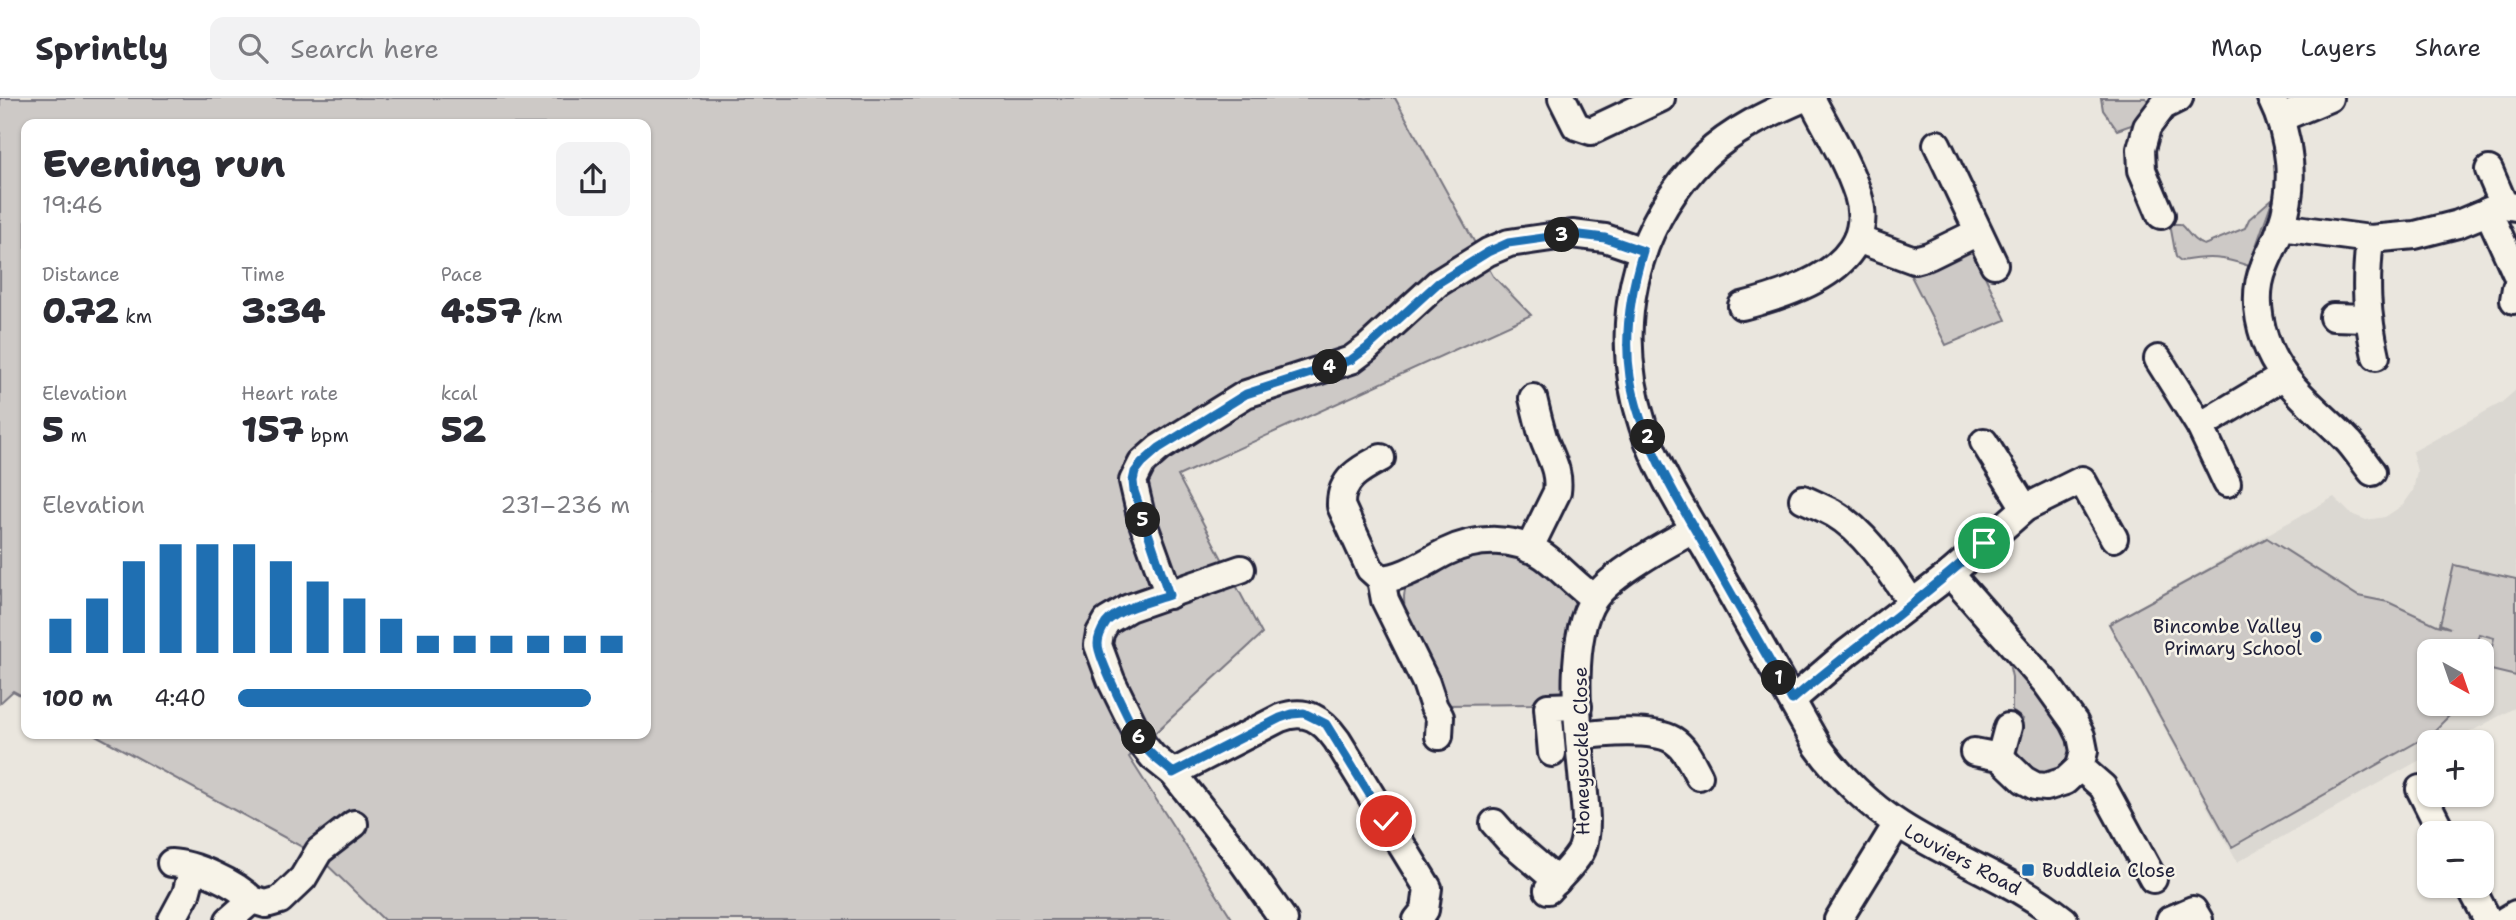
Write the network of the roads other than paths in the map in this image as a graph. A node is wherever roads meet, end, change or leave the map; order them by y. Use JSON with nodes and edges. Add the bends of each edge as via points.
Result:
{"nodes":[{"id":1,"x":1562,"y":98,"type":"edge"},
{"id":2,"x":1661,"y":98,"type":"edge"},
{"id":3,"x":1804,"y":98,"type":"edge"},
{"id":4,"x":1811,"y":98,"type":"edge"},
{"id":5,"x":2329,"y":98,"type":"edge"},
{"id":6,"x":2167,"y":101,"type":"edge"},
{"id":7,"x":2276,"y":108,"type":"edge"},
{"id":8,"x":1937,"y":144,"type":"dead end"},
{"id":9,"x":2489,"y":170,"type":"dead end"},
{"id":10,"x":2503,"y":208,"type":"edge"},
{"id":11,"x":2161,"y":215,"type":"dead end"},
{"id":12,"x":2281,"y":227,"type":"junction"},
{"id":13,"x":1978,"y":232,"type":"junction"},
{"id":14,"x":1857,"y":239,"type":"junction"},
{"id":15,"x":2370,"y":239,"type":"junction"},
{"id":16,"x":1643,"y":251,"type":"junction"},
{"id":17,"x":1994,"y":264,"type":"dead end"},
{"id":18,"x":2516,"y":273,"type":"edge"},
{"id":19,"x":1742,"y":306,"type":"dead end"},
{"id":20,"x":2333,"y":317,"type":"dead end"},
{"id":21,"x":2367,"y":318,"type":"junction"},
{"id":22,"x":2375,"y":356,"type":"dead end"},
{"id":23,"x":2158,"y":359,"type":"dead end"},
{"id":24,"x":2284,"y":376,"type":"junction"},
{"id":25,"x":1533,"y":398,"type":"dead end"},
{"id":26,"x":2200,"y":426,"type":"junction"},
{"id":27,"x":1984,"y":442,"type":"dead end"},
{"id":28,"x":1381,"y":458,"type":"dead end"},
{"id":29,"x":2372,"y":472,"type":"dead end"},
{"id":30,"x":2227,"y":483,"type":"dead end"},
{"id":31,"x":1803,"y":499,"type":"dead end"},
{"id":32,"x":2025,"y":509,"type":"junction"},
{"id":33,"x":1695,"y":529,"type":"junction"},
{"id":34,"x":2114,"y":538,"type":"dead end"},
{"id":35,"x":1530,"y":549,"type":"junction"},
{"id":36,"x":1241,"y":569,"type":"dead end"},
{"id":37,"x":1950,"y":574,"type":"junction"},
{"id":38,"x":1381,"y":579,"type":"junction"},
{"id":39,"x":1169,"y":595,"type":"junction"},
{"id":40,"x":1594,"y":598,"type":"junction"},
{"id":41,"x":1912,"y":603,"type":"junction"},
{"id":42,"x":1792,"y":700,"type":"junction"},
{"id":43,"x":1578,"y":706,"type":"junction"},
{"id":44,"x":2008,"y":727,"type":"dead end"},
{"id":45,"x":1439,"y":736,"type":"dead end"},
{"id":46,"x":1579,"y":736,"type":"junction"},
{"id":47,"x":1974,"y":752,"type":"dead end"},
{"id":48,"x":1552,"y":753,"type":"dead end"},
{"id":49,"x":2000,"y":757,"type":"junction"},
{"id":50,"x":2080,"y":767,"type":"junction"},
{"id":51,"x":1173,"y":773,"type":"junction"},
{"id":52,"x":1699,"y":776,"type":"dead end"},
{"id":53,"x":1494,"y":823,"type":"dead end"},
{"id":54,"x":354,"y":824,"type":"dead end"},
{"id":55,"x":1897,"y":824,"type":"junction"},
{"id":56,"x":2153,"y":879,"type":"dead end"},
{"id":57,"x":2476,"y":898,"type":"edge"},
{"id":58,"x":252,"y":900,"type":"junction"},
{"id":59,"x":2516,"y":914,"type":"edge"},
{"id":60,"x":172,"y":920,"type":"edge"},
{"id":61,"x":229,"y":920,"type":"edge"},
{"id":62,"x":1284,"y":920,"type":"edge"},
{"id":63,"x":1417,"y":920,"type":"edge"},
{"id":64,"x":1838,"y":920,"type":"edge"},
{"id":65,"x":2064,"y":920,"type":"edge"},
{"id":66,"x":2170,"y":920,"type":"edge"},
{"id":67,"x":2199,"y":920,"type":"edge"},
{"id":68,"x":2488,"y":920,"type":"edge"},
{"id":69,"x":2506,"y":920,"type":"edge"}],
"edges":[{"from":1,"to":2,"type":"street","via":[[1576,126],[1591,131]]},
{"from":3,"to":16,"type":"street","name":"Louviers Road","via":[[1735,133],[1706,156],[1680,184]]},
{"from":4,"to":14,"type":"street","via":[[1858,196],[1861,219]]},
{"from":5,"to":7,"type":"street"},
{"from":6,"to":11,"type":"street","via":[[2147,127],[2141,149],[2142,170]]},
{"from":7,"to":12,"type":"street","via":[[2291,170]]},
{"from":8,"to":13,"type":"street"},
{"from":9,"to":10,"type":"street"},
{"from":10,"to":15,"type":"street","via":[[2415,235]]},
{"from":10,"to":18,"type":"street"},
{"from":12,"to":15,"type":"street"},
{"from":12,"to":24,"type":"street","via":[[2258,295],[2260,325]]},
{"from":13,"to":14,"type":"street","via":[[1914,260]]},
{"from":13,"to":17,"type":"street"},
{"from":14,"to":19,"type":"street","via":[[1834,268],[1780,296]]},
{"from":15,"to":21,"type":"street"},
{"from":16,"to":33,"type":"street","name":"Louviers Road","via":[[1629,318],[1630,377],[1644,428]]},
{"from":16,"to":39,"type":"street","via":[[1605,238],[1572,234],[1508,243],[1438,283],[1351,360],[1246,394],[1159,448],[1142,463],[1133,481]]},
{"from":20,"to":21,"type":"street"},
{"from":21,"to":22,"type":"street"},
{"from":23,"to":26,"type":"street"},
{"from":24,"to":26,"type":"street"},
{"from":24,"to":29,"type":"street"},
{"from":25,"to":35,"type":"street","via":[[1559,483]]},
{"from":26,"to":30,"type":"street"},
{"from":27,"to":32,"type":"street"},
{"from":28,"to":38,"type":"street","via":[[1352,474],[1341,495],[1341,506],[1370,569]]},
{"from":31,"to":41,"type":"street","via":[[1835,514],[1865,541]]},
{"from":32,"to":34,"type":"street","via":[[2082,480]]},
{"from":32,"to":37,"type":"street"},
{"from":33,"to":40,"type":"street","via":[[1634,566]]},
{"from":33,"to":42,"type":"street","name":"Louviers Road"},
{"from":35,"to":38,"type":"street","via":[[1481,540]]},
{"from":35,"to":40,"type":"street"},
{"from":36,"to":39,"type":"street"},
{"from":37,"to":41,"type":"street"},
{"from":37,"to":50,"type":"street","via":[[2046,683],[2074,722],[2084,751]]},
{"from":38,"to":45,"type":"street","via":[[1385,600],[1440,717]]},
{"from":39,"to":51,"type":"street","via":[[1107,621],[1098,645],[1143,745]]},
{"from":40,"to":43,"type":"street","name":"Honeysuckle Close","via":[[1581,634]]},
{"from":41,"to":42,"type":"street"},
{"from":42,"to":55,"type":"street","name":"Louviers Road","via":[[1835,771]]},
{"from":43,"to":46,"type":"street","name":"Honeysuckle Close"},
{"from":43,"to":48,"type":"street","via":[[1548,707]]},
{"from":44,"to":49,"type":"street"},
{"from":46,"to":52,"type":"street","via":[[1621,733],[1672,739]]},
{"from":46,"to":53,"type":"street","name":"Honeysuckle Close","via":[[1585,831],[1581,850],[1552,885]]},
{"from":47,"to":49,"type":"street"},
{"from":49,"to":50,"type":"street","via":[[2035,786],[2065,781]]},
{"from":50,"to":56,"type":"street","via":[[2103,787]]},
{"from":51,"to":62,"type":"street"},
{"from":51,"to":63,"type":"street","via":[[1292,714],[1304,713],[1326,724],[1428,888],[1425,911]]},
{"from":54,"to":58,"type":"street","via":[[319,852],[303,878],[280,900],[266,904]]},
{"from":55,"to":64,"type":"street"},
{"from":55,"to":65,"type":"street","name":"Louviers Road","via":[[2022,890]]},
{"from":57,"to":68,"type":"street"},
{"from":58,"to":60,"type":"street","via":[[220,878],[182,866],[186,894]]},
{"from":58,"to":61,"type":"street"},
{"from":59,"to":69,"type":"street"},
{"from":66,"to":67,"type":"street","via":[[2193,910]]}]}
